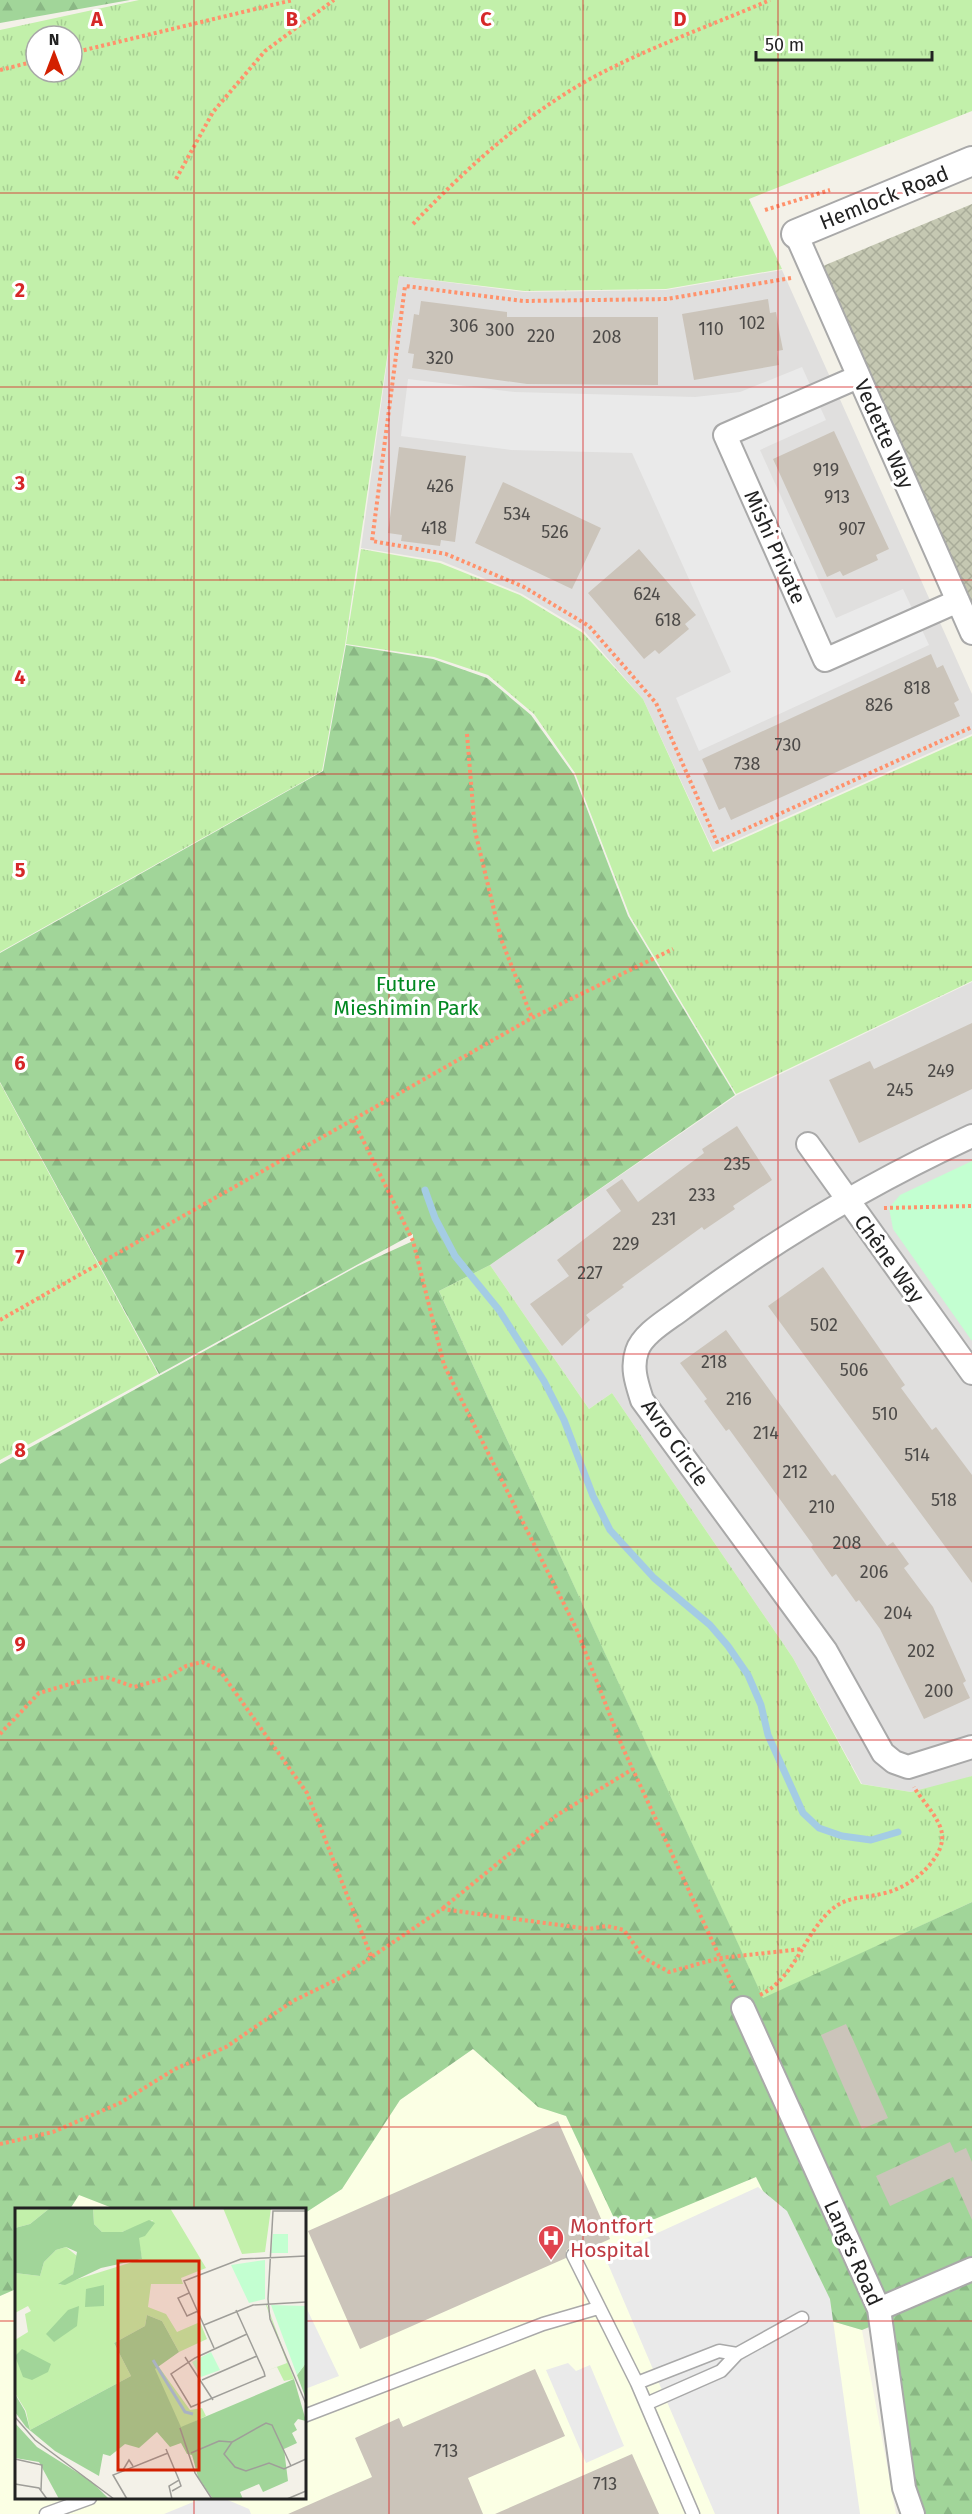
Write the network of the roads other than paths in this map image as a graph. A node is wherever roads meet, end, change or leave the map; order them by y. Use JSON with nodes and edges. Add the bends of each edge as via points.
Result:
{"nodes":[{"id":1,"x":972,"y":161,"type":"edge"},
{"id":2,"x":796,"y":234,"type":"joint"},
{"id":3,"x":858,"y":377,"type":"junction"},
{"id":4,"x":958,"y":601,"type":"junction"},
{"id":5,"x":972,"y":633,"type":"edge"},
{"id":6,"x":972,"y":1136,"type":"edge"},
{"id":7,"x":808,"y":1144,"type":"dead end"},
{"id":8,"x":846,"y":1200,"type":"junction"},
{"id":9,"x":972,"y":1373,"type":"edge"},
{"id":10,"x":972,"y":1747,"type":"edge"},
{"id":11,"x":742,"y":2006,"type":"road end"},
{"id":12,"x":573,"y":2255,"type":"dead end"},
{"id":13,"x":972,"y":2269,"type":"edge"},
{"id":14,"x":598,"y":2308,"type":"junction"},
{"id":15,"x":879,"y":2309,"type":"junction"},
{"id":16,"x":802,"y":2318,"type":"dead end"},
{"id":17,"x":738,"y":2354,"type":"junction"},
{"id":18,"x":637,"y":2383,"type":"junction"},
{"id":19,"x":646,"y":2404,"type":"junction"},
{"id":20,"x":306,"y":2414,"type":"edge"},
{"id":21,"x":85,"y":2499,"type":"edge"},
{"id":22,"x":65,"y":2503,"type":"edge"},
{"id":23,"x":46,"y":2514,"type":"edge"},
{"id":24,"x":693,"y":2514,"type":"edge"},
{"id":25,"x":913,"y":2514,"type":"edge"}],
"edges":[{"from":1,"to":2,"type":"street","name":"Hemlock Road"},
{"from":2,"to":3,"type":"street","name":"Vedette Way"},
{"from":3,"to":4,"type":"street","name":"Vedette Way"},
{"from":3,"to":4,"type":"street","name":"Mishi Private","via":[[725,435],[825,660]]},
{"from":4,"to":5,"type":"street","name":"Vedette Way"},
{"from":6,"to":8,"type":"street","name":"Avro Circle"},
{"from":7,"to":8,"type":"street","name":"Chêne Way"},
{"from":8,"to":9,"type":"street","name":"Chêne Way"},
{"from":8,"to":10,"type":"street","name":"Avro Circle","via":[[651,1332],[637,1350],[634,1373],[642,1400],[826,1651],[883,1753],[908,1767]]},
{"from":11,"to":15,"type":"street","name":"Lang's Road"},
{"from":12,"to":14,"type":"lane"},
{"from":13,"to":15,"type":"street"},
{"from":14,"to":18,"type":"lane"},
{"from":14,"to":20,"type":"lane","via":[[543,2324]]},
{"from":15,"to":25,"type":"street","name":"Lang's Road","via":[[904,2488]]},
{"from":16,"to":17,"type":"lane"},
{"from":17,"to":18,"type":"lane","via":[[719,2351]]},
{"from":17,"to":19,"type":"lane","via":[[721,2371]]},
{"from":18,"to":19,"type":"lane"},
{"from":19,"to":24,"type":"lane"},
{"from":21,"to":22,"type":"lane"},
{"from":22,"to":23,"type":"lane"}]}
